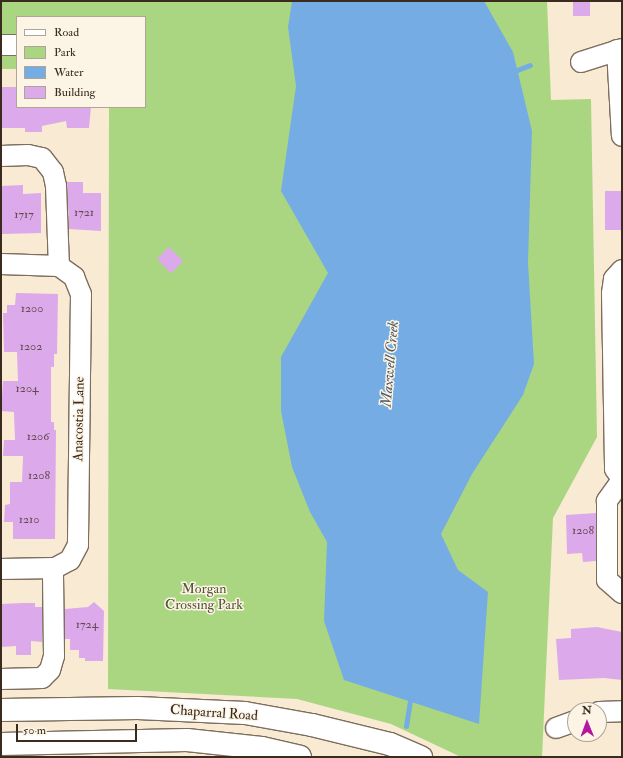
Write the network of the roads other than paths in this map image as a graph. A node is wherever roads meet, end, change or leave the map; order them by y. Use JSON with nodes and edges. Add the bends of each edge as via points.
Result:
{"nodes":[{"id":1,"x":1,"y":45,"type":"edge"},
{"id":2,"x":16,"y":45,"type":"edge"},
{"id":3,"x":620,"y":50,"type":"edge"},
{"id":4,"x":581,"y":62,"type":"dead end"},
{"id":5,"x":622,"y":136,"type":"edge"},
{"id":6,"x":1,"y":156,"type":"edge"},
{"id":7,"x":1,"y":264,"type":"edge"},
{"id":8,"x":622,"y":270,"type":"edge"},
{"id":9,"x":66,"y":271,"type":"junction"},
{"id":10,"x":618,"y":374,"type":"edge"},
{"id":11,"x":622,"y":480,"type":"edge"},
{"id":12,"x":62,"y":564,"type":"junction"},
{"id":13,"x":1,"y":569,"type":"edge"},
{"id":14,"x":622,"y":593,"type":"edge"},
{"id":15,"x":1,"y":679,"type":"edge"},
{"id":16,"x":1,"y":710,"type":"edge"},
{"id":17,"x":622,"y":711,"type":"edge"},
{"id":18,"x":607,"y":712,"type":"edge"},
{"id":19,"x":567,"y":724,"type":"edge"},
{"id":20,"x":556,"y":728,"type":"dead end"},
{"id":21,"x":1,"y":744,"type":"edge"},
{"id":22,"x":300,"y":757,"type":"edge"},
{"id":23,"x":421,"y":757,"type":"edge"}],
"edges":[{"from":1,"to":2,"type":"street"},
{"from":3,"to":4,"type":"street"},
{"from":3,"to":5,"type":"street"},
{"from":6,"to":9,"type":"street","name":"Anacostia Lane","via":[[42,158],[53,172]]},
{"from":7,"to":9,"type":"street"},
{"from":8,"to":10,"type":"street","via":[[614,279],[612,293]]},
{"from":9,"to":12,"type":"street","name":"Anacostia Lane","via":[[81,294],[78,545]]},
{"from":10,"to":11,"type":"street","via":[[615,469]]},
{"from":11,"to":14,"type":"street","via":[[607,501],[607,580]]},
{"from":12,"to":13,"type":"street"},
{"from":12,"to":15,"type":"street","via":[[54,656],[50,670],[42,678]]},
{"from":16,"to":23,"type":"main road","name":"Chaparral Road","via":[[138,708],[245,713],[312,725],[390,744]]},
{"from":17,"to":18,"type":"street"},
{"from":19,"to":20,"type":"street"},
{"from":21,"to":22,"type":"main road","name":"Chaparral Road","via":[[187,740],[262,748]]}]}
